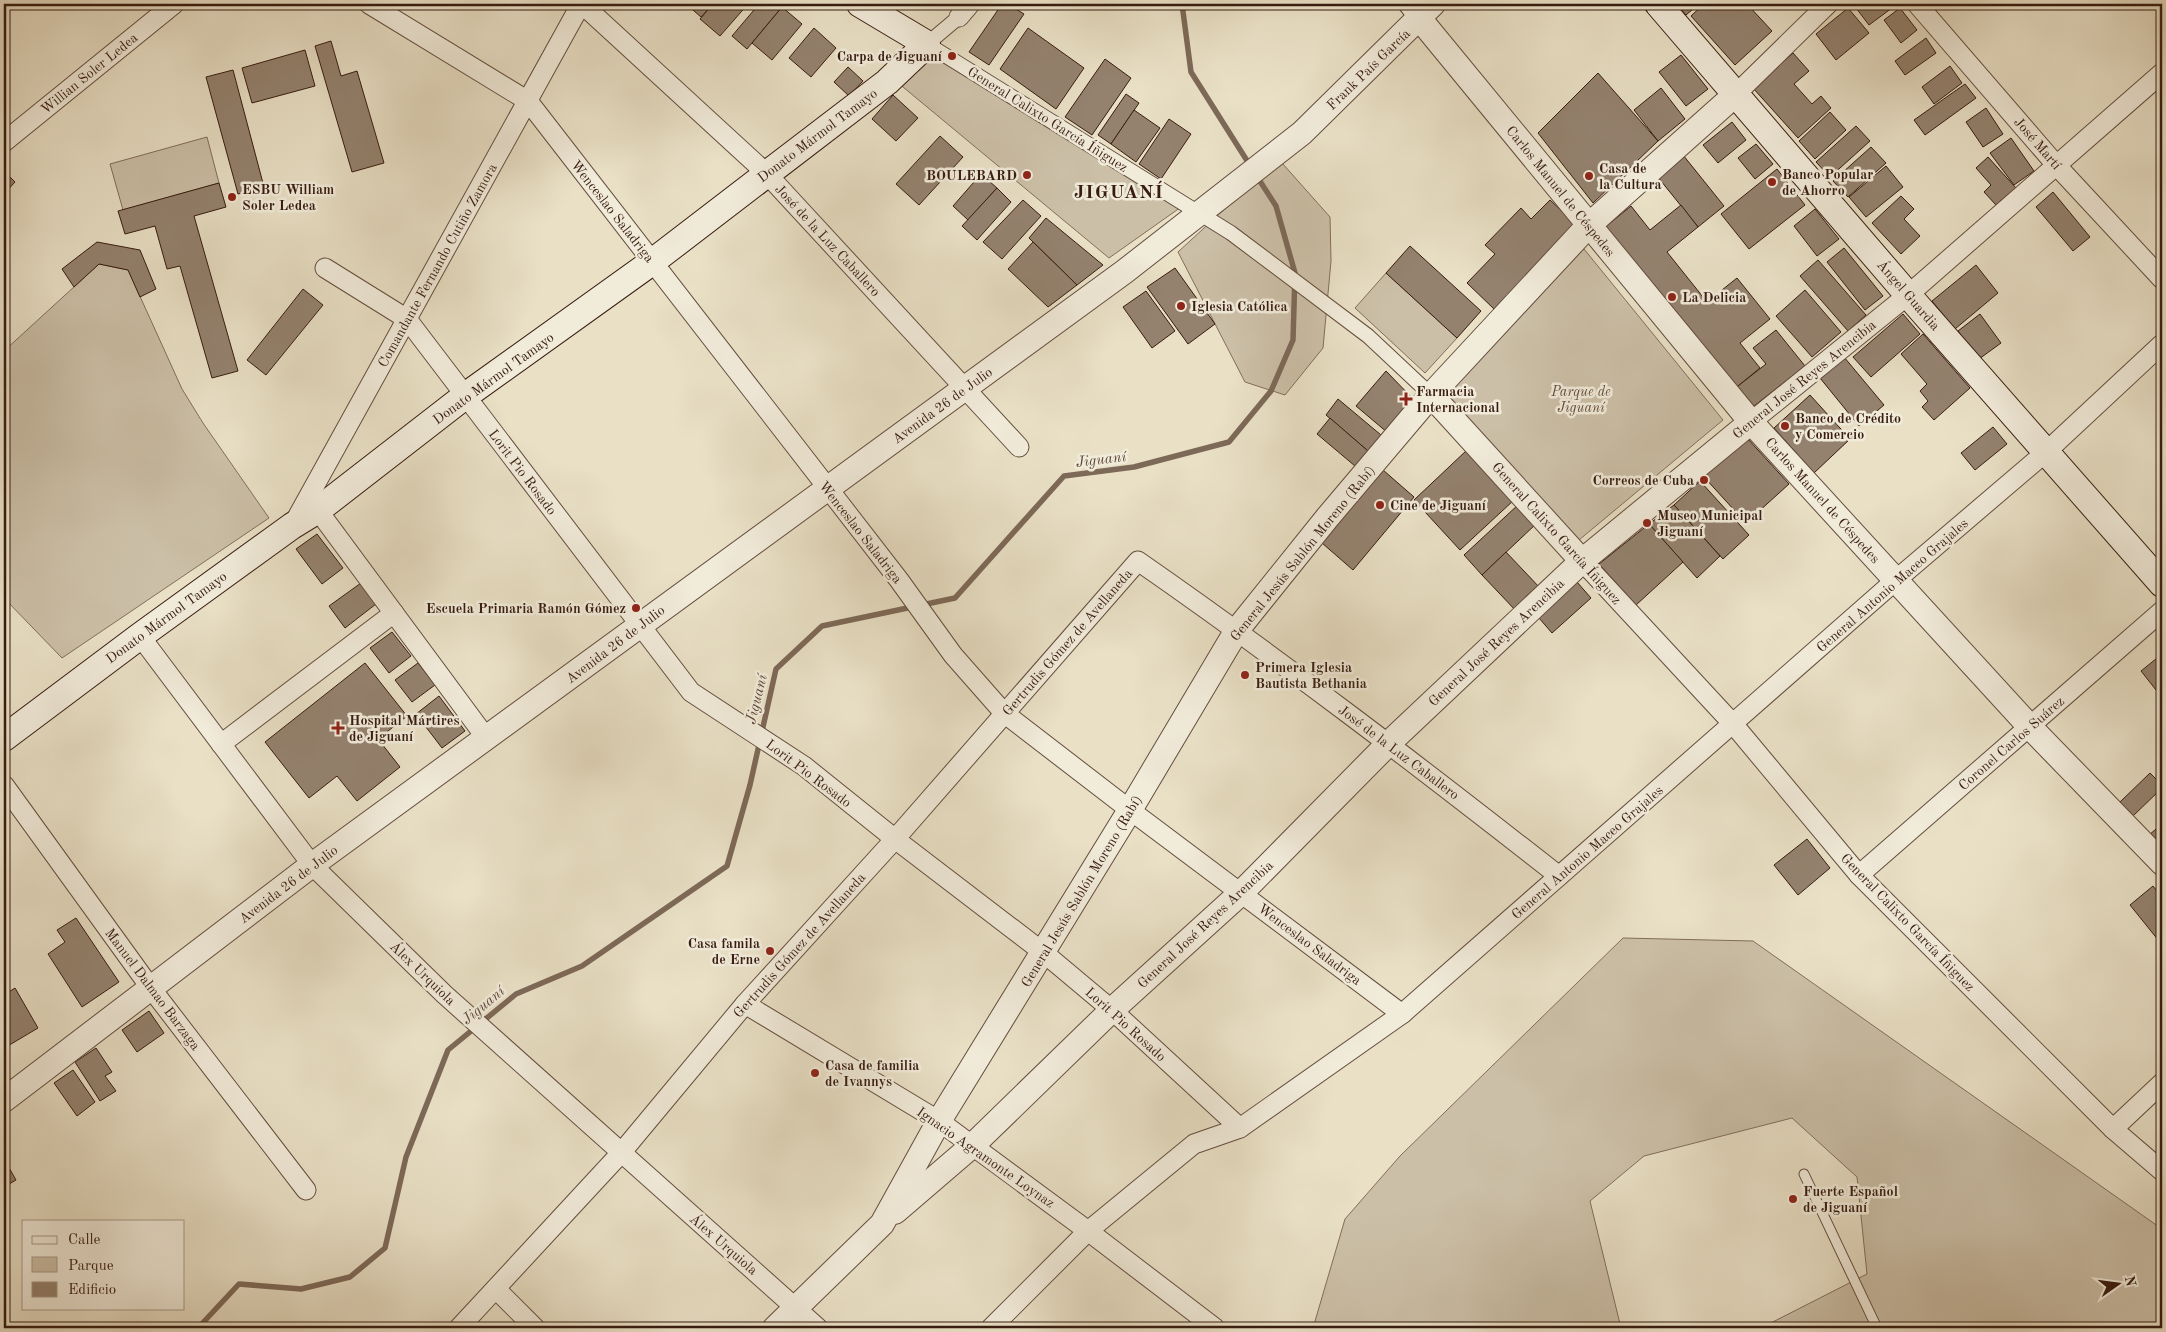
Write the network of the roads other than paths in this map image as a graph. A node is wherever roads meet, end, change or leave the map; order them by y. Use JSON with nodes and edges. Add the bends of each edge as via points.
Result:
{"nodes":[{"id":1,"x":174,"y":4,"type":"edge"},
{"id":2,"x":369,"y":4,"type":"edge"},
{"id":3,"x":582,"y":4,"type":"edge"},
{"id":4,"x":860,"y":4,"type":"edge"},
{"id":5,"x":1658,"y":4,"type":"edge"},
{"id":6,"x":1828,"y":4,"type":"edge"},
{"id":7,"x":1917,"y":4,"type":"edge"},
{"id":8,"x":1420,"y":9,"type":"edge"},
{"id":9,"x":964,"y":10,"type":"edge"},
{"id":10,"x":927,"y":44,"type":"junction"},
{"id":11,"x":2162,"y":73,"type":"edge"},
{"id":12,"x":1736,"y":94,"type":"junction"},
{"id":13,"x":528,"y":101,"type":"junction"},
{"id":14,"x":6,"y":138,"type":"edge"},
{"id":15,"x":2057,"y":166,"type":"junction"},
{"id":16,"x":766,"y":174,"type":"junction"},
{"id":17,"x":1228,"y":191,"type":"joint"},
{"id":18,"x":1200,"y":212,"type":"junction"},
{"id":19,"x":1588,"y":226,"type":"junction"},
{"id":20,"x":652,"y":262,"type":"junction"},
{"id":21,"x":325,"y":268,"type":"dead end"},
{"id":22,"x":2162,"y":279,"type":"edge"},
{"id":23,"x":1908,"y":295,"type":"junction"},
{"id":24,"x":407,"y":319,"type":"junction"},
{"id":25,"x":2162,"y":344,"type":"edge"},
{"id":26,"x":966,"y":388,"type":"junction"},
{"id":27,"x":1431,"y":395,"type":"junction"},
{"id":28,"x":466,"y":396,"type":"junction"},
{"id":29,"x":1751,"y":422,"type":"junction"},
{"id":30,"x":1019,"y":447,"type":"dead end"},
{"id":31,"x":2046,"y":452,"type":"junction"},
{"id":32,"x":827,"y":488,"type":"junction"},
{"id":33,"x":313,"y":504,"type":"junction"},
{"id":34,"x":1138,"y":561,"type":"joint"},
{"id":35,"x":1582,"y":561,"type":"junction"},
{"id":36,"x":1896,"y":580,"type":"junction"},
{"id":37,"x":2162,"y":584,"type":"edge"},
{"id":38,"x":2162,"y":611,"type":"edge"},
{"id":39,"x":394,"y":613,"type":"junction"},
{"id":40,"x":641,"y":625,"type":"junction"},
{"id":41,"x":1237,"y":630,"type":"junction"},
{"id":42,"x":140,"y":636,"type":"junction"},
{"id":43,"x":1004,"y":713,"type":"junction"},
{"id":44,"x":1734,"y":725,"type":"junction"},
{"id":45,"x":2030,"y":727,"type":"junction"},
{"id":46,"x":4,"y":738,"type":"edge"},
{"id":47,"x":487,"y":739,"type":"junction"},
{"id":48,"x":1389,"y":743,"type":"junction"},
{"id":49,"x":221,"y":744,"type":"junction"},
{"id":50,"x":4,"y":785,"type":"edge"},
{"id":51,"x":1130,"y":810,"type":"junction"},
{"id":52,"x":895,"y":839,"type":"junction"},
{"id":53,"x":2162,"y":863,"type":"edge"},
{"id":54,"x":312,"y":865,"type":"junction"},
{"id":55,"x":1859,"y":875,"type":"junction"},
{"id":56,"x":1559,"y":876,"type":"junction"},
{"id":57,"x":1242,"y":892,"type":"junction"},
{"id":58,"x":1044,"y":953,"type":"junction"},
{"id":59,"x":150,"y":987,"type":"junction"},
{"id":60,"x":745,"y":1004,"type":"junction"},
{"id":61,"x":1112,"y":1010,"type":"junction"},
{"id":62,"x":1402,"y":1014,"type":"junction"},
{"id":63,"x":2162,"y":1083,"type":"edge"},
{"id":64,"x":4,"y":1100,"type":"edge"},
{"id":65,"x":939,"y":1121,"type":"junction"},
{"id":66,"x":1240,"y":1128,"type":"junction"},
{"id":67,"x":2113,"y":1129,"type":"junction"},
{"id":68,"x":973,"y":1144,"type":"junction"},
{"id":69,"x":621,"y":1153,"type":"junction"},
{"id":70,"x":2162,"y":1171,"type":"edge"},
{"id":71,"x":1804,"y":1174,"type":"dead end"},
{"id":72,"x":306,"y":1190,"type":"dead end"},
{"id":73,"x":882,"y":1224,"type":"junction"},
{"id":74,"x":1088,"y":1231,"type":"junction"},
{"id":75,"x":496,"y":1289,"type":"junction"},
{"id":76,"x":797,"y":1309,"type":"junction"},
{"id":77,"x":459,"y":1328,"type":"edge"},
{"id":78,"x":535,"y":1328,"type":"edge"},
{"id":79,"x":776,"y":1328,"type":"edge"},
{"id":80,"x":818,"y":1328,"type":"edge"},
{"id":81,"x":991,"y":1328,"type":"edge"},
{"id":82,"x":1215,"y":1328,"type":"edge"},
{"id":83,"x":1876,"y":1328,"type":"edge"}],
"edges":[{"from":1,"to":14,"type":"street","name":"Willian Soler Ledea"},
{"from":2,"to":13,"type":"street","name":"Wenceslao Saladriga"},
{"from":3,"to":13,"type":"street","name":"Comandante Fernando Cutiño Zamora"},
{"from":3,"to":16,"type":"street","name":"José de la Luz Caballero"},
{"from":4,"to":10,"type":"main road","name":"General Calixto García Íñiguez"},
{"from":5,"to":12,"type":"main road","name":"Ángel Guardia"},
{"from":6,"to":12,"type":"street","name":"General Jesús Sablón Moreno (Rabí)"},
{"from":7,"to":15,"type":"street","name":"José Martí"},
{"from":8,"to":17,"type":"street","name":"Frank País García","via":[[1302,134]]},
{"from":8,"to":19,"type":"street","name":"Carlos Manuel de Céspedes"},
{"from":9,"to":10,"type":"street","name":"Donato Mármol Tamayo"},
{"from":10,"to":16,"type":"main road","name":"Donato Mármol Tamayo","via":[[887,82]]},
{"from":10,"to":18,"type":"street","name":"General Calixto García Íñiguez"},
{"from":11,"to":15,"type":"street","name":"General José Reyes Arencibia"},
{"from":12,"to":19,"type":"street","name":"General Jesús Sablón Moreno (Rabí)"},
{"from":12,"to":23,"type":"main road","name":"Ángel Guardia"},
{"from":13,"to":20,"type":"street","name":"Wenceslao Saladriga"},
{"from":13,"to":24,"type":"street","name":"Comandante Fernando Cutiño Zamora"},
{"from":15,"to":22,"type":"street","name":"José Martí"},
{"from":15,"to":23,"type":"street","name":"General José Reyes Arencibia"},
{"from":16,"to":20,"type":"main road","name":"Donato Mármol Tamayo"},
{"from":16,"to":26,"type":"street","name":"José de la Luz Caballero"},
{"from":17,"to":18,"type":"street","name":"Avenida 26 de Julio"},
{"from":18,"to":26,"type":"street","name":"Avenida 26 de Julio"},
{"from":18,"to":27,"type":"street","name":"General Calixto García Íñiguez","via":[[1368,336]]},
{"from":19,"to":27,"type":"street","name":"General Jesús Sablón Moreno (Rabí)"},
{"from":19,"to":29,"type":"street","name":"Carlos Manuel de Céspedes"},
{"from":20,"to":28,"type":"main road","name":"Donato Mármol Tamayo"},
{"from":20,"to":32,"type":"street","name":"Wenceslao Saladriga"},
{"from":21,"to":24,"type":"street","name":"Lorit Pio Rosado"},
{"from":23,"to":29,"type":"street","name":"General José Reyes Arencibia"},
{"from":23,"to":31,"type":"main road","name":"Ángel Guardia"},
{"from":24,"to":28,"type":"street","name":"Lorit Pio Rosado"},
{"from":24,"to":33,"type":"street","name":"Comandante Fernando Cutiño Zamora"},
{"from":25,"to":31,"type":"street","name":"General Antonio Maceo Grajales"},
{"from":26,"to":30,"type":"street","name":"José de la Luz Caballero"},
{"from":26,"to":32,"type":"street","name":"Avenida 26 de Julio"},
{"from":27,"to":35,"type":"street","name":"General Calixto García Íñiguez"},
{"from":27,"to":41,"type":"street","name":"General Jesús Sablón Moreno (Rabí)"},
{"from":28,"to":33,"type":"main road","name":"Donato Mármol Tamayo"},
{"from":28,"to":40,"type":"street","name":"Lorit Pio Rosado"},
{"from":29,"to":35,"type":"street","name":"General José Reyes Arencibia"},
{"from":29,"to":36,"type":"street","name":"Carlos Manuel de Céspedes"},
{"from":31,"to":36,"type":"street","name":"General Antonio Maceo Grajales"},
{"from":31,"to":37,"type":"main road","name":"Ángel Guardia"},
{"from":32,"to":40,"type":"street","name":"Avenida 26 de Julio"},
{"from":32,"to":43,"type":"street","name":"Wenceslao Saladriga","via":[[953,655]]},
{"from":33,"to":39,"type":"street"},
{"from":33,"to":42,"type":"main road","name":"Donato Mármol Tamayo","via":[[292,526]]},
{"from":34,"to":41,"type":"street","name":"José de la Luz Caballero"},
{"from":34,"to":43,"type":"street","name":"Gertrudis Gómez de Avellaneda"},
{"from":35,"to":44,"type":"street","name":"General Calixto García Íñiguez"},
{"from":35,"to":48,"type":"street","name":"General José Reyes Arencibia"},
{"from":36,"to":44,"type":"street","name":"General Antonio Maceo Grajales"},
{"from":36,"to":45,"type":"street","name":"Carlos Manuel de Céspedes"},
{"from":38,"to":45,"type":"street","name":"Coronel Carlos Suárez"},
{"from":39,"to":47,"type":"street"},
{"from":39,"to":49,"type":"street"},
{"from":40,"to":47,"type":"street","name":"Avenida 26 de Julio"},
{"from":40,"to":52,"type":"street","name":"Lorit Pio Rosado","via":[[691,692],[804,766]]},
{"from":41,"to":48,"type":"street","name":"José de la Luz Caballero"},
{"from":41,"to":51,"type":"street","name":"General Jesús Sablón Moreno (Rabí)"},
{"from":42,"to":46,"type":"main road","name":"Donato Mármol Tamayo"},
{"from":42,"to":49,"type":"street","name":"Álex Urquiola"},
{"from":43,"to":51,"type":"street","name":"Wenceslao Saladriga"},
{"from":43,"to":52,"type":"street","name":"Gertrudis Gómez de Avellaneda"},
{"from":44,"to":55,"type":"street","name":"General Calixto García Íñiguez"},
{"from":44,"to":56,"type":"street","name":"General Antonio Maceo Grajales"},
{"from":45,"to":53,"type":"street","name":"Carlos Manuel de Céspedes"},
{"from":45,"to":55,"type":"street","name":"Coronel Carlos Suárez"},
{"from":47,"to":54,"type":"street","name":"Avenida 26 de Julio"},
{"from":48,"to":56,"type":"street","name":"José de la Luz Caballero"},
{"from":48,"to":57,"type":"street","name":"General José Reyes Arencibia"},
{"from":49,"to":54,"type":"street","name":"Álex Urquiola"},
{"from":50,"to":59,"type":"street","name":"Manuel Dalmao Barzaga"},
{"from":51,"to":57,"type":"street","name":"Wenceslao Saladriga"},
{"from":51,"to":58,"type":"street","name":"General Jesús Sablón Moreno (Rabí)"},
{"from":52,"to":58,"type":"street","name":"Lorit Pio Rosado"},
{"from":52,"to":60,"type":"street","name":"Gertrudis Gómez de Avellaneda"},
{"from":54,"to":59,"type":"street","name":"Avenida 26 de Julio"},
{"from":54,"to":69,"type":"street","name":"Álex Urquiola","via":[[444,994]]},
{"from":55,"to":67,"type":"street","name":"General Calixto García Íñiguez"},
{"from":56,"to":62,"type":"street","name":"General Antonio Maceo Grajales"},
{"from":57,"to":61,"type":"street","name":"General José Reyes Arencibia"},
{"from":57,"to":62,"type":"street","name":"Wenceslao Saladriga"},
{"from":58,"to":61,"type":"street","name":"Lorit Pio Rosado"},
{"from":58,"to":65,"type":"street","name":"General Jesús Sablón Moreno (Rabí)"},
{"from":59,"to":64,"type":"street","name":"Avenida 26 de Julio"},
{"from":59,"to":72,"type":"street","name":"Manuel Dalmao Barzaga"},
{"from":60,"to":65,"type":"street","name":"Ignacio Agramonte Loynaz"},
{"from":60,"to":69,"type":"street","name":"Gertrudis Gómez de Avellaneda"},
{"from":61,"to":66,"type":"street","name":"Lorit Pio Rosado"},
{"from":61,"to":68,"type":"street","name":"General José Reyes Arencibia"},
{"from":62,"to":66,"type":"street","name":"General Antonio Maceo Grajales"},
{"from":63,"to":67,"type":"street"},
{"from":65,"to":68,"type":"street","name":"Ignacio Agramonte Loynaz"},
{"from":65,"to":73,"type":"street","name":"General Jesús Sablón Moreno (Rabí)"},
{"from":66,"to":74,"type":"street","name":"General Antonio Maceo Grajales","via":[[1194,1144]]},
{"from":67,"to":70,"type":"street","name":"General Calixto García Íñiguez"},
{"from":68,"to":73,"type":"street","name":"General José Reyes Arencibia"},
{"from":68,"to":74,"type":"street","name":"Ignacio Agramonte Loynaz"},
{"from":69,"to":75,"type":"street","name":"Gertrudis Gómez de Avellaneda"},
{"from":69,"to":76,"type":"street","name":"Álex Urquiola"},
{"from":71,"to":83,"type":"lane"},
{"from":73,"to":76,"type":"street","name":"General Jesús Sablón Moreno (Rabí)"},
{"from":74,"to":81,"type":"street","name":"General Antonio Maceo Grajales"},
{"from":74,"to":82,"type":"street","name":"Ignacio Agramonte Loynaz"},
{"from":75,"to":77,"type":"street","name":"Gertrudis Gómez de Avellaneda"},
{"from":75,"to":78,"type":"street"},
{"from":76,"to":79,"type":"street","name":"General Jesús Sablón Moreno (Rabí)"},
{"from":76,"to":80,"type":"street","name":"Álex Urquiola"}]}
